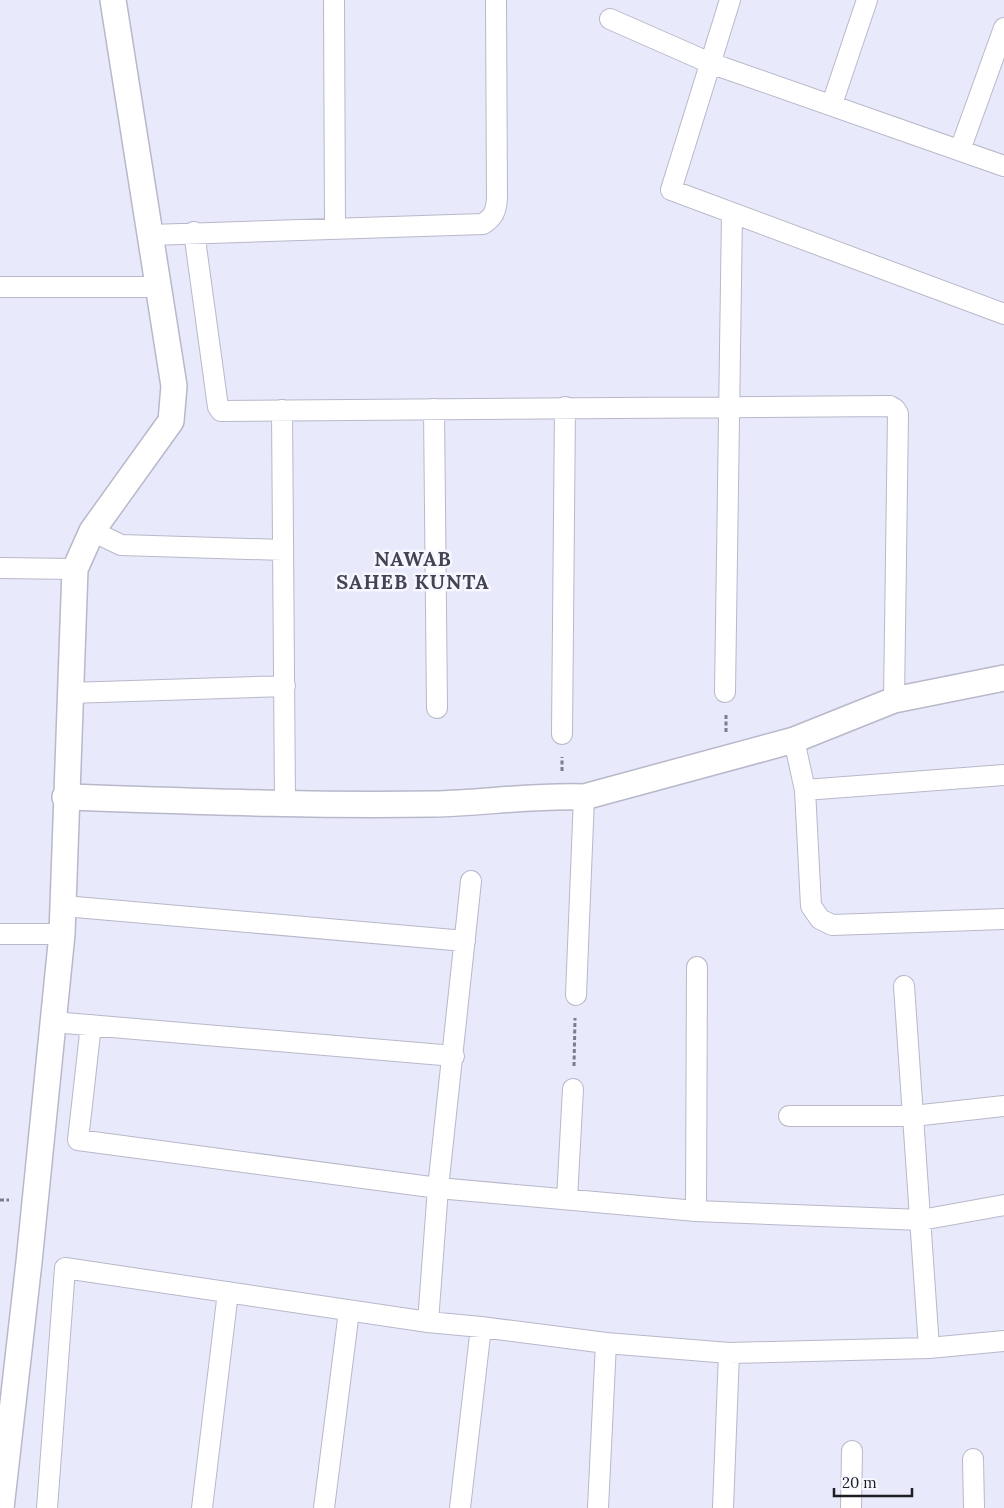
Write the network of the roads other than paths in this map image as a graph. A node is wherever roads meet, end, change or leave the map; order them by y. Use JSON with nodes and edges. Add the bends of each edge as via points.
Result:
{"nodes":[{"id":1,"x":113,"y":0,"type":"edge"},
{"id":2,"x":334,"y":0,"type":"edge"},
{"id":3,"x":496,"y":0,"type":"edge"},
{"id":4,"x":730,"y":0,"type":"edge"},
{"id":5,"x":867,"y":0,"type":"edge"},
{"id":6,"x":610,"y":19,"type":"dead end"},
{"id":7,"x":1004,"y":28,"type":"edge"},
{"id":8,"x":710,"y":63,"type":"junction"},
{"id":9,"x":832,"y":104,"type":"junction"},
{"id":10,"x":960,"y":150,"type":"junction"},
{"id":11,"x":1004,"y":166,"type":"edge"},
{"id":12,"x":732,"y":213,"type":"junction"},
{"id":13,"x":334,"y":228,"type":"junction"},
{"id":14,"x":194,"y":232,"type":"junction"},
{"id":15,"x":152,"y":235,"type":"junction"},
{"id":16,"x":0,"y":287,"type":"edge"},
{"id":17,"x":160,"y":287,"type":"junction"},
{"id":18,"x":1004,"y":314,"type":"edge"},
{"id":19,"x":565,"y":407,"type":"junction"},
{"id":20,"x":728,"y":408,"type":"junction"},
{"id":21,"x":434,"y":409,"type":"junction"},
{"id":22,"x":282,"y":410,"type":"junction"},
{"id":23,"x":92,"y":531,"type":"junction"},
{"id":24,"x":283,"y":550,"type":"junction"},
{"id":25,"x":0,"y":568,"type":"edge"},
{"id":26,"x":75,"y":569,"type":"junction"},
{"id":27,"x":1004,"y":678,"type":"edge"},
{"id":28,"x":284,"y":686,"type":"junction"},
{"id":29,"x":725,"y":692,"type":"road end"},
{"id":30,"x":69,"y":693,"type":"junction"},
{"id":31,"x":894,"y":700,"type":"junction"},
{"id":32,"x":437,"y":708,"type":"dead end"},
{"id":33,"x":562,"y":734,"type":"road end"},
{"id":34,"x":794,"y":740,"type":"junction"},
{"id":35,"x":1004,"y":775,"type":"edge"},
{"id":36,"x":806,"y":790,"type":"junction"},
{"id":37,"x":65,"y":797,"type":"junction"},
{"id":38,"x":573,"y":797,"type":"junction"},
{"id":39,"x":285,"y":803,"type":"junction"},
{"id":40,"x":471,"y":881,"type":"dead end"},
{"id":41,"x":64,"y":906,"type":"junction"},
{"id":42,"x":1004,"y":919,"type":"edge"},
{"id":43,"x":0,"y":934,"type":"edge"},
{"id":44,"x":62,"y":934,"type":"junction"},
{"id":45,"x":465,"y":941,"type":"junction"},
{"id":46,"x":697,"y":967,"type":"dead end"},
{"id":47,"x":904,"y":986,"type":"dead end"},
{"id":48,"x":576,"y":994,"type":"road end"},
{"id":49,"x":52,"y":1022,"type":"junction"},
{"id":50,"x":91,"y":1025,"type":"junction"},
{"id":51,"x":454,"y":1056,"type":"junction"},
{"id":52,"x":573,"y":1090,"type":"road end"},
{"id":53,"x":1004,"y":1106,"type":"edge"},
{"id":54,"x":789,"y":1116,"type":"dead end"},
{"id":55,"x":913,"y":1116,"type":"junction"},
{"id":56,"x":438,"y":1188,"type":"junction"},
{"id":57,"x":567,"y":1199,"type":"junction"},
{"id":58,"x":1004,"y":1205,"type":"edge"},
{"id":59,"x":696,"y":1211,"type":"junction"},
{"id":60,"x":921,"y":1220,"type":"junction"},
{"id":61,"x":228,"y":1292,"type":"junction"},
{"id":62,"x":349,"y":1311,"type":"junction"},
{"id":63,"x":428,"y":1322,"type":"junction"},
{"id":64,"x":481,"y":1327,"type":"junction"},
{"id":65,"x":1004,"y":1341,"type":"edge"},
{"id":66,"x":606,"y":1343,"type":"junction"},
{"id":67,"x":929,"y":1348,"type":"junction"},
{"id":68,"x":729,"y":1352,"type":"junction"},
{"id":69,"x":7,"y":1391,"type":"edge"},
{"id":70,"x":852,"y":1451,"type":"dead end"},
{"id":71,"x":973,"y":1459,"type":"dead end"},
{"id":72,"x":1,"y":1508,"type":"edge"},
{"id":73,"x":47,"y":1508,"type":"edge"},
{"id":74,"x":202,"y":1508,"type":"edge"},
{"id":75,"x":324,"y":1508,"type":"edge"},
{"id":76,"x":460,"y":1508,"type":"edge"},
{"id":77,"x":598,"y":1508,"type":"edge"},
{"id":78,"x":723,"y":1508,"type":"edge"},
{"id":79,"x":851,"y":1508,"type":"edge"},
{"id":80,"x":974,"y":1508,"type":"edge"}],
"edges":[{"from":1,"to":15,"type":"street"},
{"from":2,"to":13,"type":"street"},
{"from":3,"to":13,"type":"street","via":[[497,198],[492,218],[483,224]]},
{"from":4,"to":8,"type":"street"},
{"from":5,"to":9,"type":"street"},
{"from":6,"to":8,"type":"street"},
{"from":7,"to":10,"type":"street"},
{"from":8,"to":9,"type":"street"},
{"from":8,"to":12,"type":"street","via":[[671,190]]},
{"from":9,"to":10,"type":"street"},
{"from":10,"to":11,"type":"street"},
{"from":12,"to":18,"type":"street"},
{"from":12,"to":20,"type":"street"},
{"from":13,"to":14,"type":"street"},
{"from":14,"to":15,"type":"street"},
{"from":14,"to":22,"type":"street","via":[[218,407],[222,412]]},
{"from":15,"to":17,"type":"street"},
{"from":16,"to":17,"type":"street"},
{"from":17,"to":23,"type":"street","via":[[174,386],[171,421]]},
{"from":19,"to":20,"type":"street"},
{"from":19,"to":21,"type":"street"},
{"from":19,"to":33,"type":"street"},
{"from":20,"to":29,"type":"street"},
{"from":20,"to":31,"type":"street","via":[[890,406],[898,414]]},
{"from":21,"to":22,"type":"street"},
{"from":21,"to":32,"type":"street"},
{"from":22,"to":24,"type":"street"},
{"from":23,"to":24,"type":"street","via":[[121,545]]},
{"from":23,"to":26,"type":"street"},
{"from":24,"to":28,"type":"street"},
{"from":25,"to":26,"type":"street"},
{"from":26,"to":30,"type":"street"},
{"from":27,"to":31,"type":"street"},
{"from":28,"to":30,"type":"street"},
{"from":28,"to":39,"type":"street"},
{"from":30,"to":37,"type":"street"},
{"from":31,"to":34,"type":"street"},
{"from":34,"to":36,"type":"street"},
{"from":34,"to":38,"type":"street"},
{"from":35,"to":36,"type":"street"},
{"from":36,"to":42,"type":"street","via":[[811,906],[820,919],[832,925]]},
{"from":37,"to":39,"type":"street"},
{"from":37,"to":41,"type":"street"},
{"from":38,"to":39,"type":"street","via":[[434,804]]},
{"from":38,"to":48,"type":"street"},
{"from":40,"to":45,"type":"street"},
{"from":41,"to":44,"type":"street"},
{"from":41,"to":45,"type":"street"},
{"from":43,"to":44,"type":"street"},
{"from":44,"to":49,"type":"street"},
{"from":45,"to":51,"type":"street"},
{"from":46,"to":59,"type":"street"},
{"from":47,"to":55,"type":"street"},
{"from":49,"to":50,"type":"street"},
{"from":49,"to":69,"type":"street"},
{"from":50,"to":51,"type":"street"},
{"from":50,"to":56,"type":"street","via":[[78,1140]]},
{"from":51,"to":56,"type":"street"},
{"from":52,"to":57,"type":"street"},
{"from":53,"to":55,"type":"street"},
{"from":54,"to":55,"type":"street"},
{"from":55,"to":60,"type":"street"},
{"from":56,"to":57,"type":"street"},
{"from":56,"to":63,"type":"street"},
{"from":57,"to":59,"type":"street"},
{"from":58,"to":60,"type":"street"},
{"from":59,"to":60,"type":"street"},
{"from":60,"to":67,"type":"street"},
{"from":61,"to":62,"type":"street"},
{"from":61,"to":73,"type":"street","via":[[65,1268]]},
{"from":61,"to":74,"type":"street"},
{"from":62,"to":63,"type":"street"},
{"from":62,"to":75,"type":"street"},
{"from":63,"to":64,"type":"street"},
{"from":64,"to":66,"type":"street"},
{"from":64,"to":76,"type":"street"},
{"from":65,"to":67,"type":"street"},
{"from":66,"to":68,"type":"street"},
{"from":66,"to":77,"type":"street"},
{"from":67,"to":68,"type":"street"},
{"from":68,"to":78,"type":"street"},
{"from":69,"to":72,"type":"street"},
{"from":70,"to":79,"type":"street"},
{"from":71,"to":80,"type":"street"}]}
